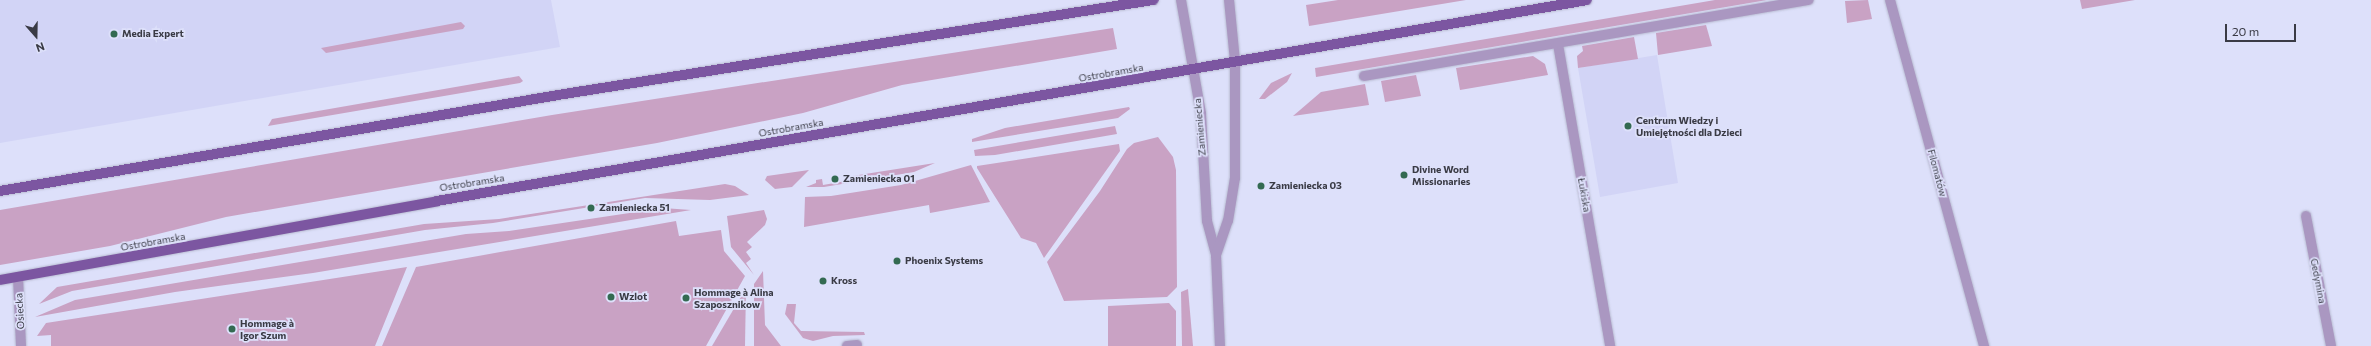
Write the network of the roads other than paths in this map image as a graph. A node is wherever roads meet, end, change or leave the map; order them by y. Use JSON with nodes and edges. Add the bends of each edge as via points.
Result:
{"nodes":[{"id":1,"x":1153,"y":0,"type":"edge"},
{"id":2,"x":1181,"y":0,"type":"edge"},
{"id":3,"x":1229,"y":0,"type":"edge"},
{"id":4,"x":1587,"y":0,"type":"edge"},
{"id":5,"x":1809,"y":0,"type":"edge"},
{"id":6,"x":1890,"y":0,"type":"edge"},
{"id":7,"x":1558,"y":44,"type":"junction"},
{"id":8,"x":1236,"y":61,"type":"junction"},
{"id":9,"x":1193,"y":69,"type":"junction"},
{"id":10,"x":1364,"y":76,"type":"dead end"},
{"id":11,"x":0,"y":191,"type":"edge"},
{"id":12,"x":2306,"y":216,"type":"dead end"},
{"id":13,"x":1216,"y":255,"type":"junction"},
{"id":14,"x":18,"y":277,"type":"junction"},
{"id":15,"x":0,"y":280,"type":"edge"},
{"id":16,"x":21,"y":346,"type":"edge"},
{"id":17,"x":1220,"y":346,"type":"edge"},
{"id":18,"x":1610,"y":346,"type":"edge"},
{"id":19,"x":1984,"y":346,"type":"edge"},
{"id":20,"x":2331,"y":346,"type":"edge"}],
"edges":[{"from":1,"to":11,"type":"main road","via":[[558,95]]},
{"from":2,"to":9,"type":"street","name":"Zamieniecka"},
{"from":3,"to":8,"type":"street","name":"Zamieniecka"},
{"from":4,"to":8,"type":"main road","name":"Ostrobramska"},
{"from":5,"to":7,"type":"street"},
{"from":6,"to":19,"type":"street","name":"Filomatów"},
{"from":7,"to":10,"type":"street"},
{"from":7,"to":18,"type":"street","name":"Łukiska"},
{"from":8,"to":9,"type":"main road","name":"Ostrobramska"},
{"from":8,"to":13,"type":"street","name":"Zamieniecka","via":[[1235,178],[1228,221]]},
{"from":9,"to":13,"type":"street","name":"Zamieniecka","via":[[1200,114],[1206,221]]},
{"from":9,"to":14,"type":"main road","name":"Ostrobramska"},
{"from":12,"to":20,"type":"street","name":"Gedymina"},
{"from":13,"to":17,"type":"street","name":"Zamieniecka"},
{"from":14,"to":15,"type":"main road","name":"Ostrobramska"},
{"from":14,"to":16,"type":"street","name":"Osiecka"}]}
